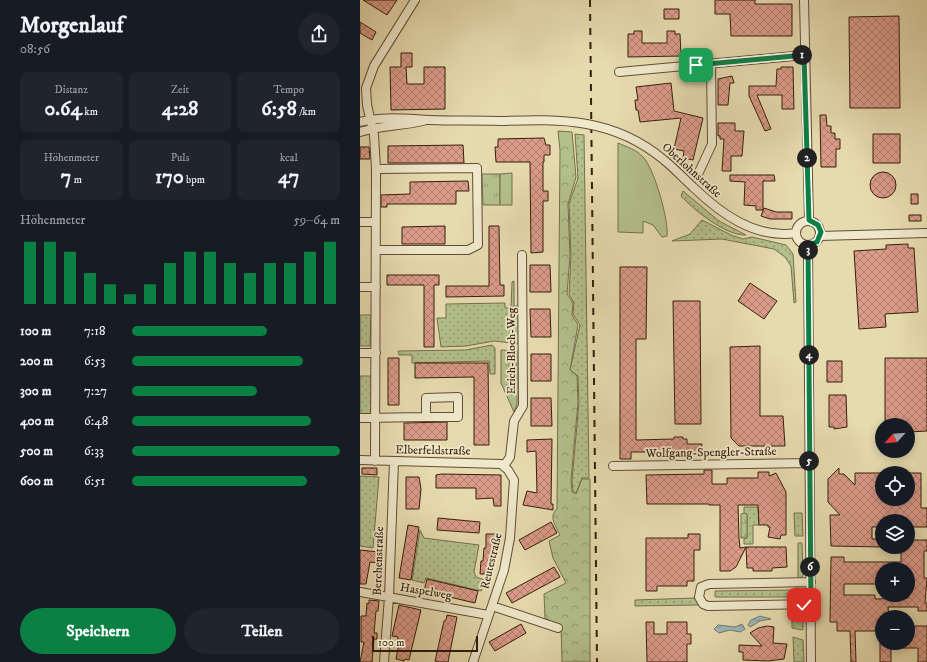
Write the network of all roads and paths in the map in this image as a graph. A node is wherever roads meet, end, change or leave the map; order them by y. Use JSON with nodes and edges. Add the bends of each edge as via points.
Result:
{"nodes":[{"id":1,"x":415,"y":0,"type":"edge"},
{"id":2,"x":804,"y":0,"type":"edge"},
{"id":3,"x":804,"y":55,"type":"junction"},
{"id":4,"x":711,"y":64,"type":"junction"},
{"id":5,"x":619,"y":72,"type":"dead end"},
{"id":6,"x":363,"y":89,"type":"edge"},
{"id":7,"x":372,"y":119,"type":"junction"},
{"id":8,"x":428,"y":120,"type":"junction"},
{"id":9,"x":360,"y":122,"type":"edge"},
{"id":10,"x":373,"y":128,"type":"junction"},
{"id":11,"x":360,"y":132,"type":"edge"},
{"id":12,"x":376,"y":169,"type":"junction"},
{"id":13,"x":698,"y":172,"type":"dead end"},
{"id":14,"x":809,"y":220,"type":"junction"},
{"id":15,"x":360,"y":222,"type":"edge"},
{"id":16,"x":376,"y":222,"type":"junction"},
{"id":17,"x":796,"y":233,"type":"junction"},
{"id":18,"x":927,"y":233,"type":"edge"},
{"id":19,"x":820,"y":236,"type":"junction"},
{"id":20,"x":808,"y":245,"type":"junction"},
{"id":21,"x":377,"y":250,"type":"junction"},
{"id":22,"x":522,"y":255,"type":"dead end"},
{"id":23,"x":360,"y":287,"type":"edge"},
{"id":24,"x":376,"y":287,"type":"junction"},
{"id":25,"x":360,"y":353,"type":"edge"},
{"id":26,"x":376,"y":353,"type":"junction"},
{"id":27,"x":426,"y":417,"type":"junction"},
{"id":28,"x":360,"y":418,"type":"edge"},
{"id":29,"x":376,"y":418,"type":"junction"},
{"id":30,"x":360,"y":460,"type":"edge"},
{"id":31,"x":375,"y":461,"type":"junction"},
{"id":32,"x":394,"y":461,"type":"junction"},
{"id":33,"x":810,"y":463,"type":"junction"},
{"id":34,"x":504,"y":466,"type":"junction"},
{"id":35,"x":613,"y":466,"type":"dead end"},
{"id":36,"x":810,"y":582,"type":"junction"},
{"id":37,"x":360,"y":592,"type":"edge"},
{"id":38,"x":389,"y":597,"type":"junction"},
{"id":39,"x":811,"y":604,"type":"junction"},
{"id":40,"x":492,"y":606,"type":"junction"},
{"id":41,"x":488,"y":615,"type":"junction"},
{"id":42,"x":558,"y":628,"type":"dead end"},
{"id":43,"x":384,"y":662,"type":"edge"},
{"id":44,"x":473,"y":662,"type":"edge"},
{"id":45,"x":811,"y":662,"type":"edge"}],
"edges":[{"from":1,"to":6,"type":"street","via":[[374,66]]},
{"from":2,"to":3,"type":"street"},
{"from":3,"to":4,"type":"street"},
{"from":3,"to":14,"type":"street"},
{"from":4,"to":5,"type":"street"},
{"from":4,"to":13,"type":"street","via":[[712,144]]},
{"from":6,"to":7,"type":"street"},
{"from":7,"to":8,"type":"street","name":"Oberlohnstraße"},
{"from":7,"to":9,"type":"street","name":"Oberlohnstraße"},
{"from":7,"to":10,"type":"street"},
{"from":8,"to":10,"type":"street","name":"Oberlohnstraße","via":[[409,125]]},
{"from":8,"to":17,"type":"street","name":"Oberlohnstraße","bridge":true,"via":[[574,121],[602,126],[645,146],[665,160],[718,209],[746,226],[774,234]]},
{"from":10,"to":11,"type":"street","name":"Oberlohnstraße"},
{"from":10,"to":12,"type":"street"},
{"from":12,"to":16,"type":"street"},
{"from":12,"to":21,"type":"street","via":[[477,168],[478,245],[468,250]]},
{"from":14,"to":17,"type":"street","via":[[799,224]]},
{"from":14,"to":19,"type":"street","via":[[818,225]]},
{"from":15,"to":16,"type":"street"},
{"from":16,"to":21,"type":"street"},
{"from":17,"to":20,"type":"street","via":[[799,242]]},
{"from":18,"to":19,"type":"street"},
{"from":19,"to":20,"type":"street","via":[[814,244]]},
{"from":20,"to":33,"type":"street"},
{"from":21,"to":24,"type":"street"},
{"from":22,"to":34,"type":"street","name":"Erich-Bloch-Weg","via":[[523,406],[514,421],[510,457]]},
{"from":23,"to":24,"type":"street"},
{"from":24,"to":26,"type":"street"},
{"from":25,"to":26,"type":"street"},
{"from":26,"to":29,"type":"street"},
{"from":27,"to":27,"type":"street","via":[[458,417],[458,398],[426,398]]},
{"from":27,"to":29,"type":"street"},
{"from":28,"to":29,"type":"street"},
{"from":29,"to":31,"type":"street"},
{"from":30,"to":31,"type":"street","name":"Elberfeldstraße"},
{"from":31,"to":32,"type":"street","name":"Elberfeldstraße"},
{"from":32,"to":34,"type":"street","name":"Elberfeldstraße"},
{"from":32,"to":38,"type":"street","name":"Berchenstraße"},
{"from":33,"to":35,"type":"street","name":"Wolfgang-Spengler-Straße"},
{"from":33,"to":36,"type":"street"},
{"from":34,"to":40,"type":"street","name":"Reutestraße","via":[[514,480],[510,538],[504,570]]},
{"from":36,"to":39,"type":"street"},
{"from":36,"to":39,"type":"street","via":[[709,584],[701,587],[699,597],[703,604],[708,606]]},
{"from":37,"to":38,"type":"street","name":"Haspelweg"},
{"from":38,"to":41,"type":"street","name":"Haspelweg"},
{"from":38,"to":43,"type":"street","name":"Berchenstraße"},
{"from":39,"to":45,"type":"street"},
{"from":40,"to":41,"type":"street","name":"Reutestraße"},
{"from":40,"to":42,"type":"street"},
{"from":41,"to":44,"type":"street","name":"Reutestraße"}]}
